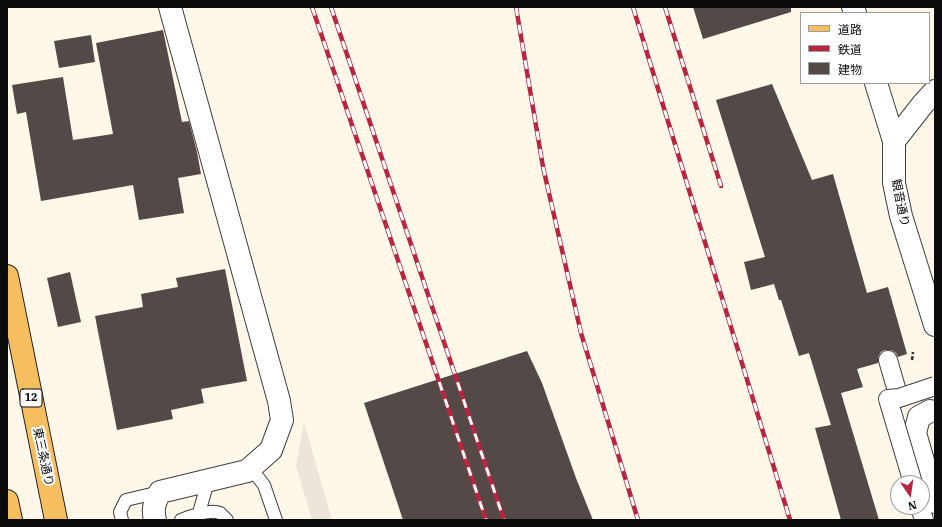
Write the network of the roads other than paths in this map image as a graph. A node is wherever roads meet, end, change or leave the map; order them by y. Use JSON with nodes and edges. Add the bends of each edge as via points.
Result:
{"nodes":[{"id":1,"x":170,"y":7,"type":"edge"},
{"id":2,"x":876,"y":84,"type":"edge"},
{"id":3,"x":935,"y":91,"type":"edge"},
{"id":4,"x":894,"y":142,"type":"junction"},
{"id":5,"x":7,"y":276,"type":"edge"},
{"id":6,"x":935,"y":325,"type":"edge"},
{"id":7,"x":888,"y":360,"type":"dead end"},
{"id":8,"x":935,"y":386,"type":"edge"},
{"id":9,"x":899,"y":398,"type":"junction"},
{"id":10,"x":934,"y":418,"type":"edge"},
{"id":11,"x":247,"y":471,"type":"junction"},
{"id":12,"x":911,"y":475,"type":"edge"},
{"id":13,"x":208,"y":481,"type":"junction"},
{"id":14,"x":160,"y":492,"type":"junction"},
{"id":15,"x":7,"y":501,"type":"edge"},
{"id":16,"x":935,"y":502,"type":"edge"},
{"id":17,"x":197,"y":517,"type":"edge"},
{"id":18,"x":11,"y":520,"type":"edge"},
{"id":19,"x":56,"y":520,"type":"edge"},
{"id":20,"x":122,"y":520,"type":"edge"},
{"id":21,"x":155,"y":520,"type":"edge"},
{"id":22,"x":181,"y":520,"type":"edge"},
{"id":23,"x":227,"y":520,"type":"edge"},
{"id":24,"x":276,"y":520,"type":"edge"}],
"edges":[{"from":1,"to":11,"type":"street","via":[[279,400],[282,420],[271,450]]},
{"from":2,"to":4,"type":"street","name":"観音通り"},
{"from":3,"to":4,"type":"street"},
{"from":4,"to":6,"type":"street","name":"観音通り","via":[[894,183],[901,216]]},
{"from":5,"to":19,"type":"main road","name":"東三条通り","number":"12"},
{"from":7,"to":9,"type":"street"},
{"from":8,"to":9,"type":"street","bridge":true},
{"from":9,"to":12,"type":"street","bridge":true,"via":[[888,399]]},
{"from":10,"to":16,"type":"street","via":[[920,417],[915,432]]},
{"from":11,"to":13,"type":"street"},
{"from":11,"to":24,"type":"lane","via":[[257,476],[264,485]]},
{"from":13,"to":14,"type":"street"},
{"from":13,"to":17,"type":"lane"},
{"from":14,"to":20,"type":"lane","via":[[126,500],[120,512]]},
{"from":14,"to":21,"type":"street","via":[[152,511]]},
{"from":15,"to":18,"type":"main road"},
{"from":17,"to":22,"type":"lane","via":[[189,516]]},
{"from":17,"to":23,"type":"lane","via":[[212,512]]}]}
